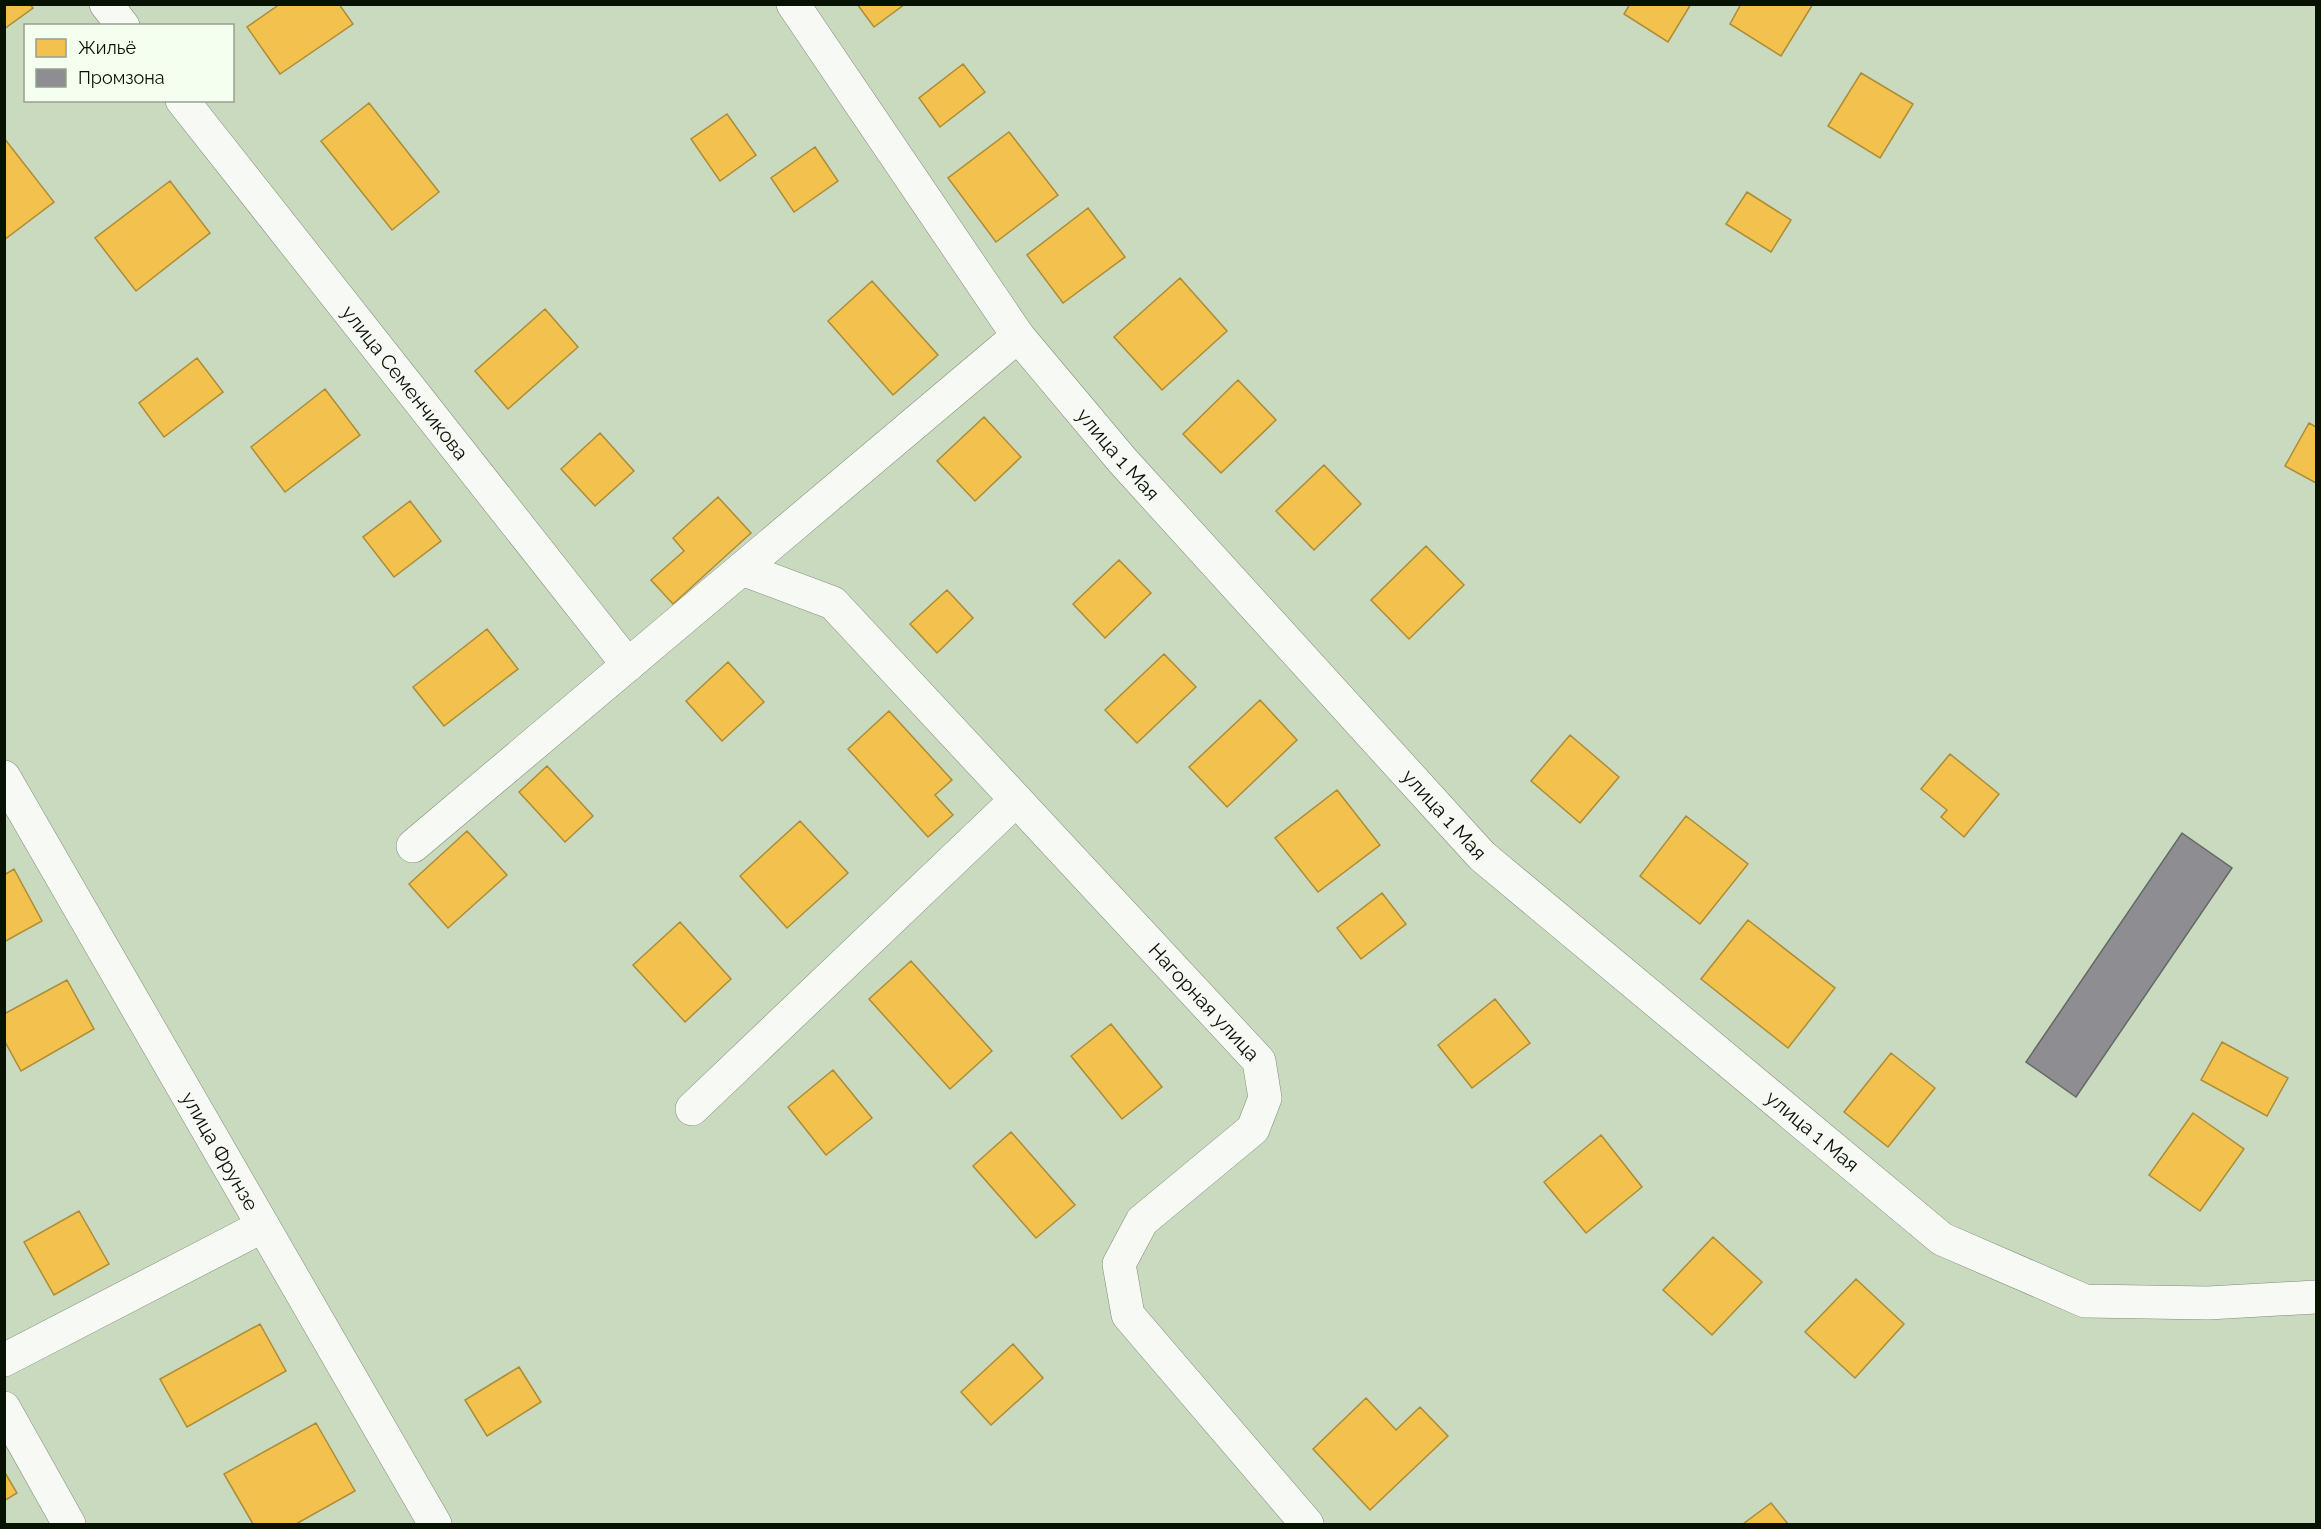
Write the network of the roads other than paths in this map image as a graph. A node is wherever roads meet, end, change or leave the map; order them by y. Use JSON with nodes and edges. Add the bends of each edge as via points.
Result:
{"nodes":[{"id":1,"x":106,"y":4,"type":"edge"},
{"id":2,"x":793,"y":4,"type":"edge"},
{"id":3,"x":121,"y":24,"type":"edge"},
{"id":4,"x":184,"y":102,"type":"edge"},
{"id":5,"x":1018,"y":336,"type":"junction"},
{"id":6,"x":742,"y":569,"type":"junction"},
{"id":7,"x":628,"y":665,"type":"junction"},
{"id":8,"x":4,"y":777,"type":"edge"},
{"id":9,"x":1016,"y":800,"type":"junction"},
{"id":10,"x":413,"y":846,"type":"dead end"},
{"id":11,"x":692,"y":1109,"type":"dead end"},
{"id":12,"x":263,"y":1226,"type":"junction"},
{"id":13,"x":2316,"y":1297,"type":"edge"},
{"id":14,"x":4,"y":1360,"type":"edge"},
{"id":15,"x":4,"y":1408,"type":"edge"},
{"id":16,"x":69,"y":1524,"type":"edge"},
{"id":17,"x":435,"y":1524,"type":"edge"},
{"id":18,"x":1307,"y":1524,"type":"edge"}],
"edges":[{"from":1,"to":3,"type":"street"},
{"from":2,"to":5,"type":"street","name":"улица 1 Мая"},
{"from":4,"to":7,"type":"street","name":"улица Семенчикова"},
{"from":5,"to":6,"type":"street"},
{"from":5,"to":13,"type":"street","name":"улица 1 Мая","via":[[1122,460],[1482,856],[1942,1239],[2085,1301],[2208,1303]]},
{"from":6,"to":7,"type":"street"},
{"from":6,"to":9,"type":"street","name":"Нагорная улица","via":[[833,603]]},
{"from":7,"to":10,"type":"street"},
{"from":8,"to":12,"type":"street","name":"улица Фрунзе"},
{"from":9,"to":11,"type":"street"},
{"from":9,"to":18,"type":"street","name":"Нагорная улица","via":[[1259,1061],[1265,1098],[1253,1129],[1142,1221],[1119,1264],[1128,1315]]},
{"from":12,"to":14,"type":"street"},
{"from":12,"to":17,"type":"street","name":"улица Фрунзе"},
{"from":15,"to":16,"type":"street"}]}
